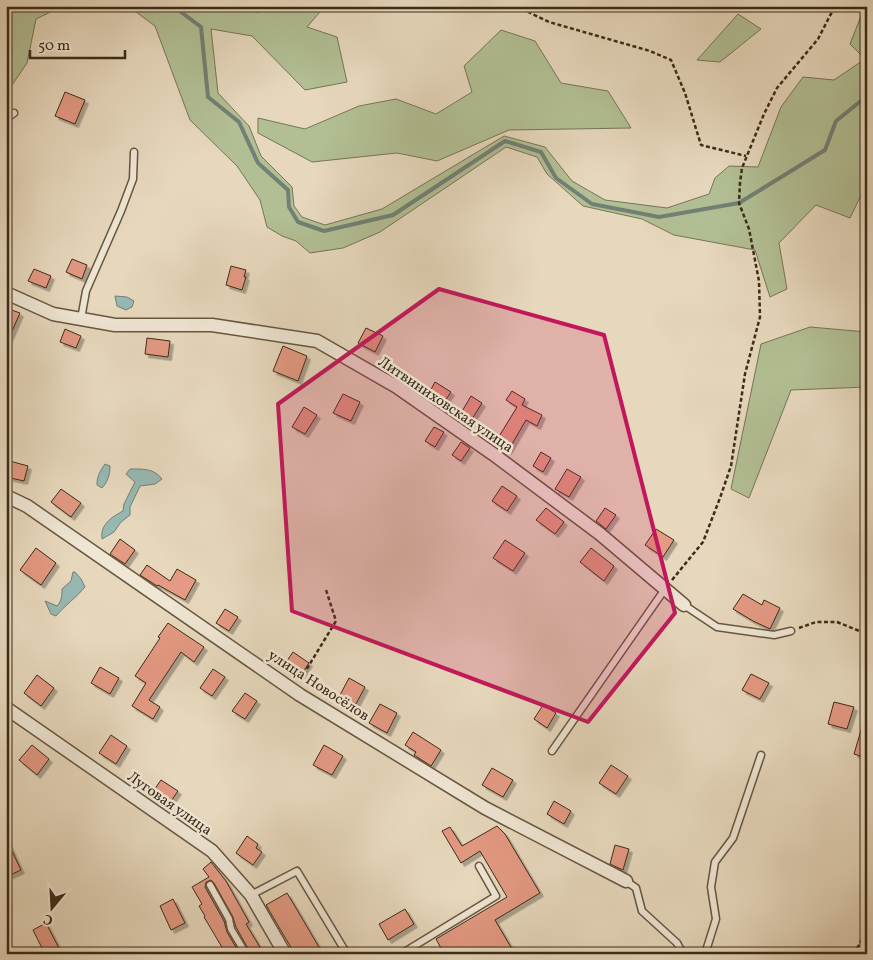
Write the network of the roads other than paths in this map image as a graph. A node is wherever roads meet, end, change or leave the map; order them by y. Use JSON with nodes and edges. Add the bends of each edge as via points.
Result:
{"nodes":[{"id":1,"x":14,"y":113,"type":"dead end"},
{"id":2,"x":6,"y":119,"type":"edge"},
{"id":3,"x":134,"y":152,"type":"dead end"},
{"id":4,"x":6,"y":292,"type":"edge"},
{"id":5,"x":81,"y":319,"type":"junction"},
{"id":6,"x":6,"y":496,"type":"edge"},
{"id":7,"x":665,"y":589,"type":"junction"},
{"id":8,"x":684,"y":605,"type":"joint"},
{"id":9,"x":790,"y":631,"type":"road end"},
{"id":10,"x":6,"y":708,"type":"edge"},
{"id":11,"x":552,"y":751,"type":"dead end"},
{"id":12,"x":761,"y":755,"type":"dead end"},
{"id":13,"x":479,"y":866,"type":"dead end"},
{"id":14,"x":626,"y":881,"type":"joint"},
{"id":15,"x":210,"y":885,"type":"dead end"},
{"id":16,"x":251,"y":895,"type":"junction"},
{"id":17,"x":246,"y":954,"type":"edge"},
{"id":18,"x":285,"y":954,"type":"edge"},
{"id":19,"x":347,"y":954,"type":"edge"},
{"id":20,"x":401,"y":954,"type":"edge"},
{"id":21,"x":683,"y":954,"type":"edge"},
{"id":22,"x":705,"y":954,"type":"edge"}],
"edges":[{"from":1,"to":2,"type":"lane"},
{"from":3,"to":5,"type":"lane","via":[[133,179],[86,291]]},
{"from":4,"to":5,"type":"street","name":"Литвиниховская улица","via":[[53,314]]},
{"from":5,"to":7,"type":"street","name":"Литвиниховская улица","via":[[115,325],[212,325],[317,341],[398,387],[600,534]]},
{"from":6,"to":14,"type":"street","name":"улица Новосёлов","via":[[27,506],[293,690],[485,808]]},
{"from":7,"to":8,"type":"street","name":"Литвиниховская улица"},
{"from":7,"to":11,"type":"lane"},
{"from":8,"to":9,"type":"lane","via":[[717,627],[774,634]]},
{"from":10,"to":16,"type":"street","name":"Луговая улица","via":[[212,851]]},
{"from":12,"to":22,"type":"lane","via":[[733,838],[715,862],[711,887],[716,920]]},
{"from":13,"to":20,"type":"lane","via":[[496,896]]},
{"from":14,"to":21,"type":"lane","via":[[636,888],[642,911],[677,943]]},
{"from":15,"to":17,"type":"lane"},
{"from":16,"to":18,"type":"street","name":"Луговая улица"},
{"from":16,"to":19,"type":"lane","via":[[297,871]]}]}
